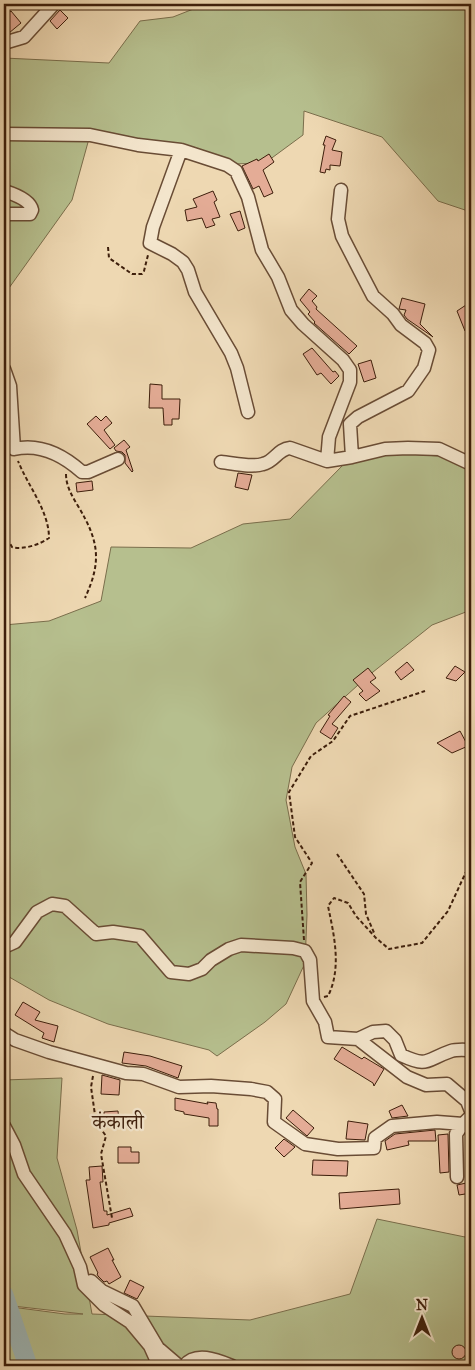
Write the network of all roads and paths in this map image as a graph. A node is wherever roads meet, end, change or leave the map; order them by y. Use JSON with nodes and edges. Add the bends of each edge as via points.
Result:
{"nodes":[{"id":1,"x":54,"y":4,"type":"edge"},
{"id":2,"x":4,"y":43,"type":"edge"},
{"id":3,"x":4,"y":134,"type":"edge"},
{"id":4,"x":181,"y":150,"type":"junction"},
{"id":5,"x":341,"y":190,"type":"dead end"},
{"id":6,"x":4,"y":191,"type":"edge"},
{"id":7,"x":4,"y":214,"type":"edge"},
{"id":8,"x":150,"y":243,"type":"junction"},
{"id":9,"x":108,"y":247,"type":"dead end"},
{"id":10,"x":4,"y":369,"type":"edge"},
{"id":11,"x":248,"y":412,"type":"dead end"},
{"id":12,"x":14,"y":449,"type":"junction"},
{"id":13,"x":352,"y":458,"type":"junction"},
{"id":14,"x":66,"y":459,"type":"junction"},
{"id":15,"x":118,"y":459,"type":"dead end"},
{"id":16,"x":327,"y":461,"type":"junction"},
{"id":17,"x":221,"y":462,"type":"dead end"},
{"id":18,"x":471,"y":464,"type":"edge"},
{"id":19,"x":4,"y":533,"type":"edge"},
{"id":20,"x":85,"y":598,"type":"dead end"},
{"id":21,"x":425,"y":691,"type":"dead end"},
{"id":22,"x":338,"y":854,"type":"dead end"},
{"id":23,"x":471,"y":861,"type":"edge"},
{"id":24,"x":376,"y":938,"type":"junction"},
{"id":25,"x":4,"y":947,"type":"edge"},
{"id":26,"x":305,"y":951,"type":"junction"},
{"id":27,"x":313,"y":1000,"type":"junction"},
{"id":28,"x":4,"y":1033,"type":"edge"},
{"id":29,"x":358,"y":1039,"type":"junction"},
{"id":30,"x":471,"y":1050,"type":"edge"},
{"id":31,"x":95,"y":1064,"type":"junction"},
{"id":32,"x":471,"y":1111,"type":"edge"},
{"id":33,"x":467,"y":1120,"type":"edge"},
{"id":34,"x":4,"y":1126,"type":"edge"},
{"id":35,"x":457,"y":1177,"type":"dead end"},
{"id":36,"x":112,"y":1218,"type":"dead end"},
{"id":37,"x":468,"y":1219,"type":"dead end"},
{"id":38,"x":471,"y":1221,"type":"edge"},
{"id":39,"x":78,"y":1249,"type":"dead end"},
{"id":40,"x":159,"y":1366,"type":"edge"},
{"id":41,"x":180,"y":1366,"type":"edge"},
{"id":42,"x":184,"y":1366,"type":"edge"},
{"id":43,"x":232,"y":1366,"type":"edge"}],
"edges":[{"from":1,"to":2,"type":"street","via":[[24,37]]},
{"from":3,"to":4,"type":"street","via":[[90,135]]},
{"from":4,"to":8,"type":"street"},
{"from":4,"to":16,"type":"street","via":[[236,171],[248,197],[262,250],[278,277],[291,310],[350,370],[350,382],[329,437]]},
{"from":5,"to":13,"type":"street","via":[[338,219],[342,236],[373,296],[393,314],[400,326],[425,343],[428,350],[424,368],[408,391],[350,424]]},
{"from":6,"to":7,"type":"street","via":[[24,200],[32,210],[30,214]]},
{"from":8,"to":9,"type":"path","via":[[144,271],[137,275],[114,263],[109,258]]},
{"from":8,"to":11,"type":"street","via":[[172,254],[188,270],[195,292],[231,353]]},
{"from":10,"to":12,"type":"street","via":[[10,386]]},
{"from":12,"to":14,"type":"street","via":[[25,446],[37,448]]},
{"from":12,"to":19,"type":"path","via":[[43,515],[48,538],[17,548],[12,547]]},
{"from":13,"to":16,"type":"street"},
{"from":13,"to":18,"type":"street","via":[[385,449],[426,448],[439,449]]},
{"from":14,"to":15,"type":"street","via":[[82,472]]},
{"from":14,"to":20,"type":"path","via":[[66,483],[90,527],[95,544],[97,564]]},
{"from":16,"to":17,"type":"street","via":[[285,448],[262,465]]},
{"from":21,"to":26,"type":"path","via":[[350,716],[333,741],[311,756],[289,792],[295,838],[312,863],[300,882]]},
{"from":22,"to":24,"type":"path","via":[[364,894],[366,914]]},
{"from":23,"to":24,"type":"path","via":[[448,911],[422,943],[389,949]]},
{"from":24,"to":27,"type":"path","via":[[348,903],[334,898],[328,906],[335,950],[335,975],[328,996]]},
{"from":25,"to":26,"type":"street","via":[[15,942],[37,912],[52,904],[66,906],[96,934],[113,932],[140,936],[172,972],[189,974],[202,969],[211,960],[241,945]]},
{"from":26,"to":27,"type":"street","via":[[310,960]]},
{"from":27,"to":29,"type":"street","via":[[325,1022],[328,1037]]},
{"from":28,"to":31,"type":"street","via":[[48,1052]]},
{"from":29,"to":30,"type":"street","via":[[373,1032],[386,1031],[395,1040],[401,1055],[418,1063],[434,1060],[452,1050]]},
{"from":29,"to":32,"type":"street","via":[[407,1077],[426,1084],[447,1084],[467,1101]]},
{"from":31,"to":33,"type":"street","via":[[143,1074],[179,1087],[267,1092],[275,1099],[274,1122],[305,1144],[338,1149],[374,1148],[375,1138],[392,1126]]},
{"from":31,"to":36,"type":"path","via":[[91,1087],[96,1122],[106,1136],[101,1154]]},
{"from":33,"to":35,"type":"street","via":[[456,1134]]},
{"from":34,"to":40,"type":"street","via":[[24,1174],[65,1234],[80,1267],[84,1285],[104,1305],[130,1322],[150,1346]]},
{"from":37,"to":38,"type":"path"},
{"from":39,"to":41,"type":"street","via":[[87,1276],[94,1285],[133,1306],[158,1348]]},
{"from":42,"to":43,"type":"street","via":[[196,1358],[217,1360]]}]}
